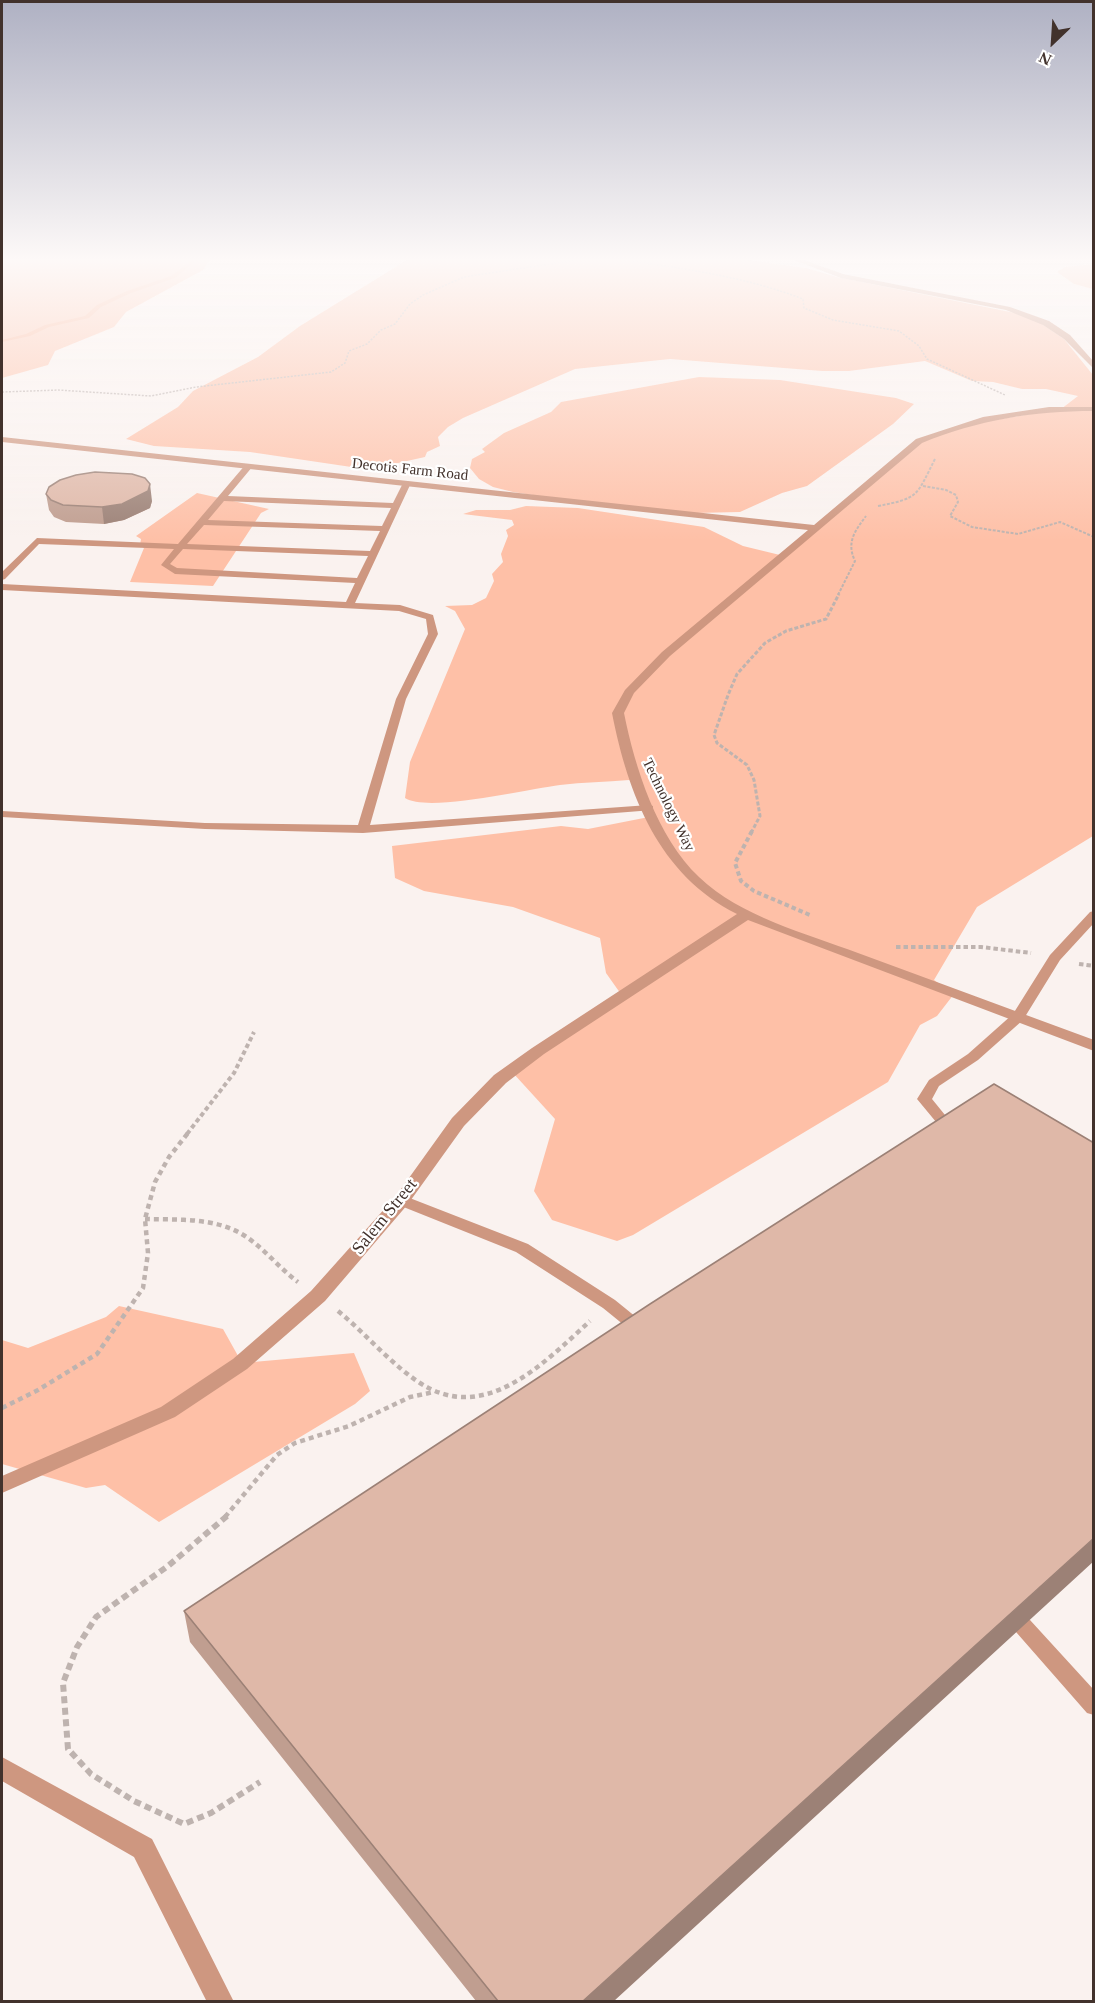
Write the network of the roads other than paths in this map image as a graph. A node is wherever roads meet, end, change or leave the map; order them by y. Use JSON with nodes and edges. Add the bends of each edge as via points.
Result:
{"nodes":[{"id":1,"x":1082,"y":353,"type":"edge"},
{"id":2,"x":1094,"y":367,"type":"edge"},
{"id":3,"x":1090,"y":399,"type":"dead end"},
{"id":4,"x":1059,"y":409,"type":"junction"},
{"id":5,"x":1094,"y":409,"type":"edge"},
{"id":6,"x":2,"y":439,"type":"edge"},
{"id":7,"x":249,"y":466,"type":"junction"},
{"id":8,"x":407,"y":483,"type":"junction"},
{"id":9,"x":221,"y":498,"type":"junction"},
{"id":10,"x":396,"y":506,"type":"junction"},
{"id":11,"x":201,"y":522,"type":"junction"},
{"id":12,"x":816,"y":528,"type":"junction"},
{"id":13,"x":384,"y":530,"type":"junction"},
{"id":14,"x":181,"y":544,"type":"junction"},
{"id":15,"x":373,"y":554,"type":"junction"},
{"id":16,"x":2,"y":577,"type":"edge"},
{"id":17,"x":360,"y":581,"type":"junction"},
{"id":18,"x":2,"y":587,"type":"edge"},
{"id":19,"x":349,"y":605,"type":"junction"},
{"id":20,"x":650,"y":808,"type":"junction"},
{"id":21,"x":2,"y":814,"type":"edge"},
{"id":22,"x":363,"y":829,"type":"junction"},
{"id":23,"x":746,"y":915,"type":"junction"},
{"id":24,"x":1094,"y":915,"type":"edge"},
{"id":25,"x":1018,"y":1017,"type":"junction"},
{"id":26,"x":1094,"y":1046,"type":"edge"},
{"id":27,"x":955,"y":1136,"type":"edge"},
{"id":28,"x":402,"y":1200,"type":"junction"},
{"id":29,"x":648,"y":1335,"type":"edge"},
{"id":30,"x":2,"y":1485,"type":"edge"},
{"id":31,"x":1023,"y":1626,"type":"edge"},
{"id":32,"x":1094,"y":1706,"type":"edge"},
{"id":33,"x":2,"y":1768,"type":"edge"},
{"id":34,"x":221,"y":2001,"type":"edge"}],
"edges":[{"from":1,"to":2,"type":"street"},
{"from":3,"to":4,"type":"street"},
{"from":4,"to":5,"type":"street"},
{"from":4,"to":12,"type":"street","name":"Technology Way","via":[[961,425],[919,441]]},
{"from":6,"to":7,"type":"street","name":"Decotis Farm Road"},
{"from":7,"to":8,"type":"street","name":"Decotis Farm Road"},
{"from":7,"to":9,"type":"lane"},
{"from":8,"to":10,"type":"lane"},
{"from":8,"to":12,"type":"street","name":"Decotis Farm Road"},
{"from":9,"to":10,"type":"lane"},
{"from":9,"to":11,"type":"lane"},
{"from":10,"to":13,"type":"lane"},
{"from":11,"to":13,"type":"lane"},
{"from":11,"to":14,"type":"lane"},
{"from":12,"to":20,"type":"street","name":"Technology Way","via":[[666,654],[622,702],[618,713],[632,772]]},
{"from":13,"to":15,"type":"lane"},
{"from":14,"to":15,"type":"lane"},
{"from":14,"to":16,"type":"lane","via":[[38,541]]},
{"from":14,"to":17,"type":"lane","via":[[165,565],[175,571]]},
{"from":15,"to":17,"type":"lane"},
{"from":17,"to":19,"type":"lane"},
{"from":18,"to":19,"type":"lane"},
{"from":19,"to":22,"type":"lane","via":[[400,608],[430,617],[433,634],[401,699]]},
{"from":20,"to":22,"type":"lane"},
{"from":20,"to":23,"type":"street","name":"Technology Way","via":[[674,856],[693,879]]},
{"from":21,"to":22,"type":"lane","via":[[205,826]]},
{"from":23,"to":25,"type":"street","name":"Technology Way"},
{"from":23,"to":28,"type":"street","name":"Salem Street","via":[[500,1079],[458,1122]]},
{"from":24,"to":25,"type":"lane","via":[[1055,958]]},
{"from":25,"to":26,"type":"street","name":"Technology Way"},
{"from":25,"to":27,"type":"lane","via":[[973,1057],[934,1083],[924,1099]]},
{"from":28,"to":29,"type":"lane","via":[[522,1248],[609,1304]]},
{"from":28,"to":30,"type":"street","name":"Salem Street","via":[[318,1296],[240,1364],[168,1412]]},
{"from":31,"to":32,"type":"lane"},
{"from":33,"to":34,"type":"street","via":[[143,1848]]}]}
